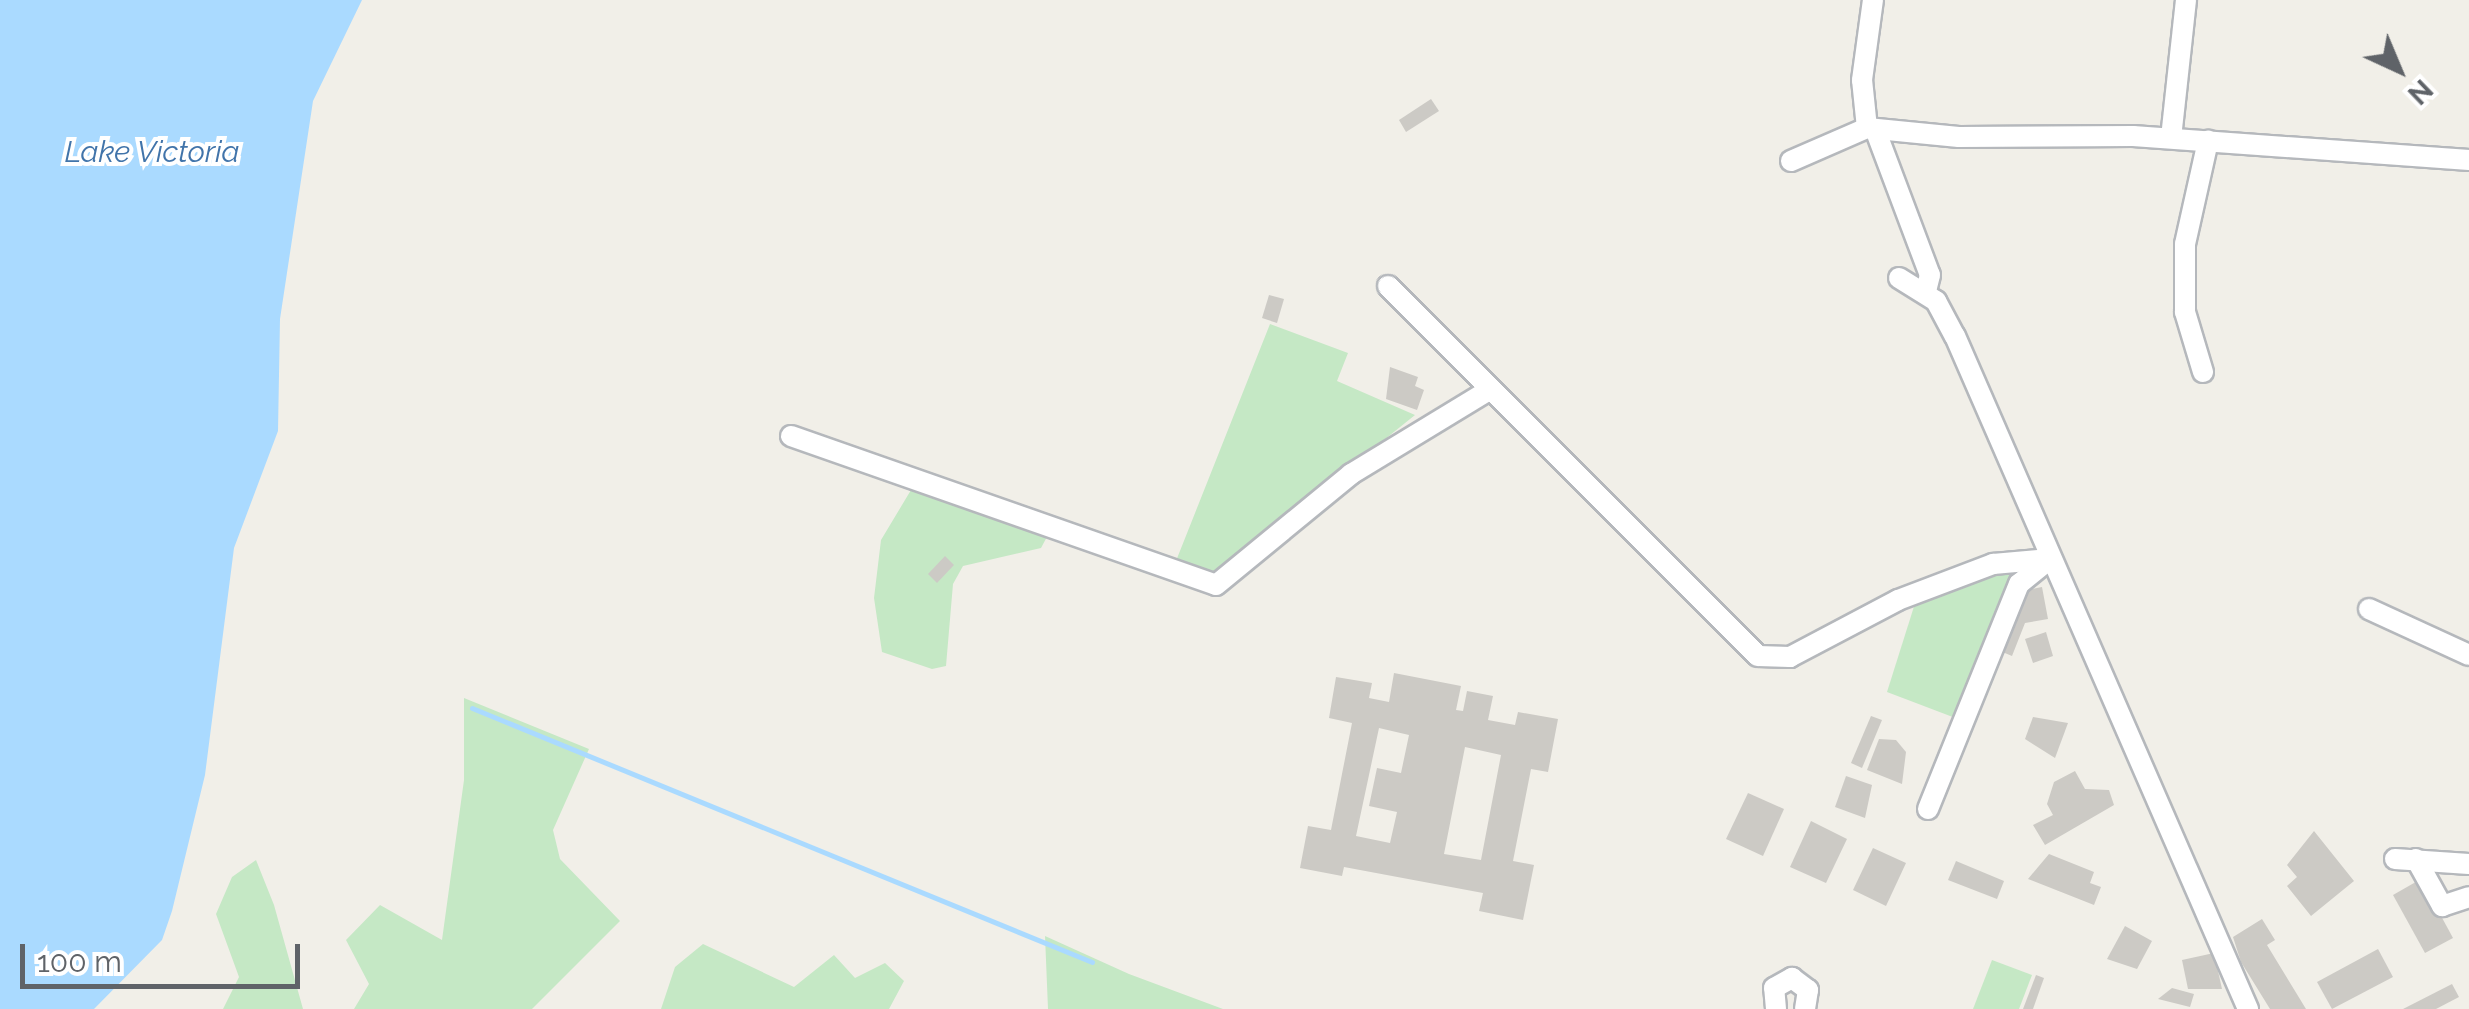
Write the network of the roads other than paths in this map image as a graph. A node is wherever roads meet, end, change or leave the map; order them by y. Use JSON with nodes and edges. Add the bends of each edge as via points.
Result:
{"nodes":[{"id":1,"x":1873,"y":0,"type":"edge"},
{"id":2,"x":2186,"y":0,"type":"edge"},
{"id":3,"x":1871,"y":129,"type":"junction"},
{"id":4,"x":2171,"y":138,"type":"junction"},
{"id":5,"x":2208,"y":141,"type":"junction"},
{"id":6,"x":2469,"y":160,"type":"edge"},
{"id":7,"x":1791,"y":161,"type":"dead end"},
{"id":8,"x":1900,"y":278,"type":"dead end"},
{"id":9,"x":1388,"y":286,"type":"dead end"},
{"id":10,"x":1926,"y":292,"type":"junction"},
{"id":11,"x":2204,"y":372,"type":"dead end"},
{"id":12,"x":1486,"y":392,"type":"junction"},
{"id":13,"x":791,"y":436,"type":"dead end"},
{"id":14,"x":2050,"y":559,"type":"junction"},
{"id":15,"x":2369,"y":609,"type":"dead end"},
{"id":16,"x":2469,"y":655,"type":"edge"},
{"id":17,"x":1928,"y":809,"type":"dead end"},
{"id":18,"x":2469,"y":864,"type":"edge"},
{"id":19,"x":2469,"y":897,"type":"edge"},
{"id":20,"x":1813,"y":1007,"type":"edge"},
{"id":21,"x":1776,"y":1009,"type":"edge"},
{"id":22,"x":2248,"y":1009,"type":"edge"}],
"edges":[{"from":1,"to":3,"type":"street","via":[[1862,80]]},
{"from":2,"to":4,"type":"street"},
{"from":3,"to":4,"type":"street"},
{"from":3,"to":7,"type":"street"},
{"from":3,"to":10,"type":"street","via":[[1930,275]]},
{"from":4,"to":5,"type":"street"},
{"from":5,"to":6,"type":"street"},
{"from":5,"to":11,"type":"street","via":[[2185,244],[2184,312]]},
{"from":8,"to":10,"type":"street"},
{"from":9,"to":12,"type":"street"},
{"from":10,"to":14,"type":"street","via":[[1976,381]]},
{"from":12,"to":13,"type":"street","via":[[1351,474],[1216,585]]},
{"from":12,"to":14,"type":"street","via":[[1758,656],[1790,657],[1962,574]]},
{"from":14,"to":17,"type":"street","via":[[2019,584]]},
{"from":14,"to":22,"type":"street"},
{"from":15,"to":16,"type":"street"},
{"from":18,"to":19,"type":"street","via":[[2406,859],[2442,906]]},
{"from":20,"to":21,"type":"street","via":[[1804,984],[1785,979],[1774,988]]}]}
